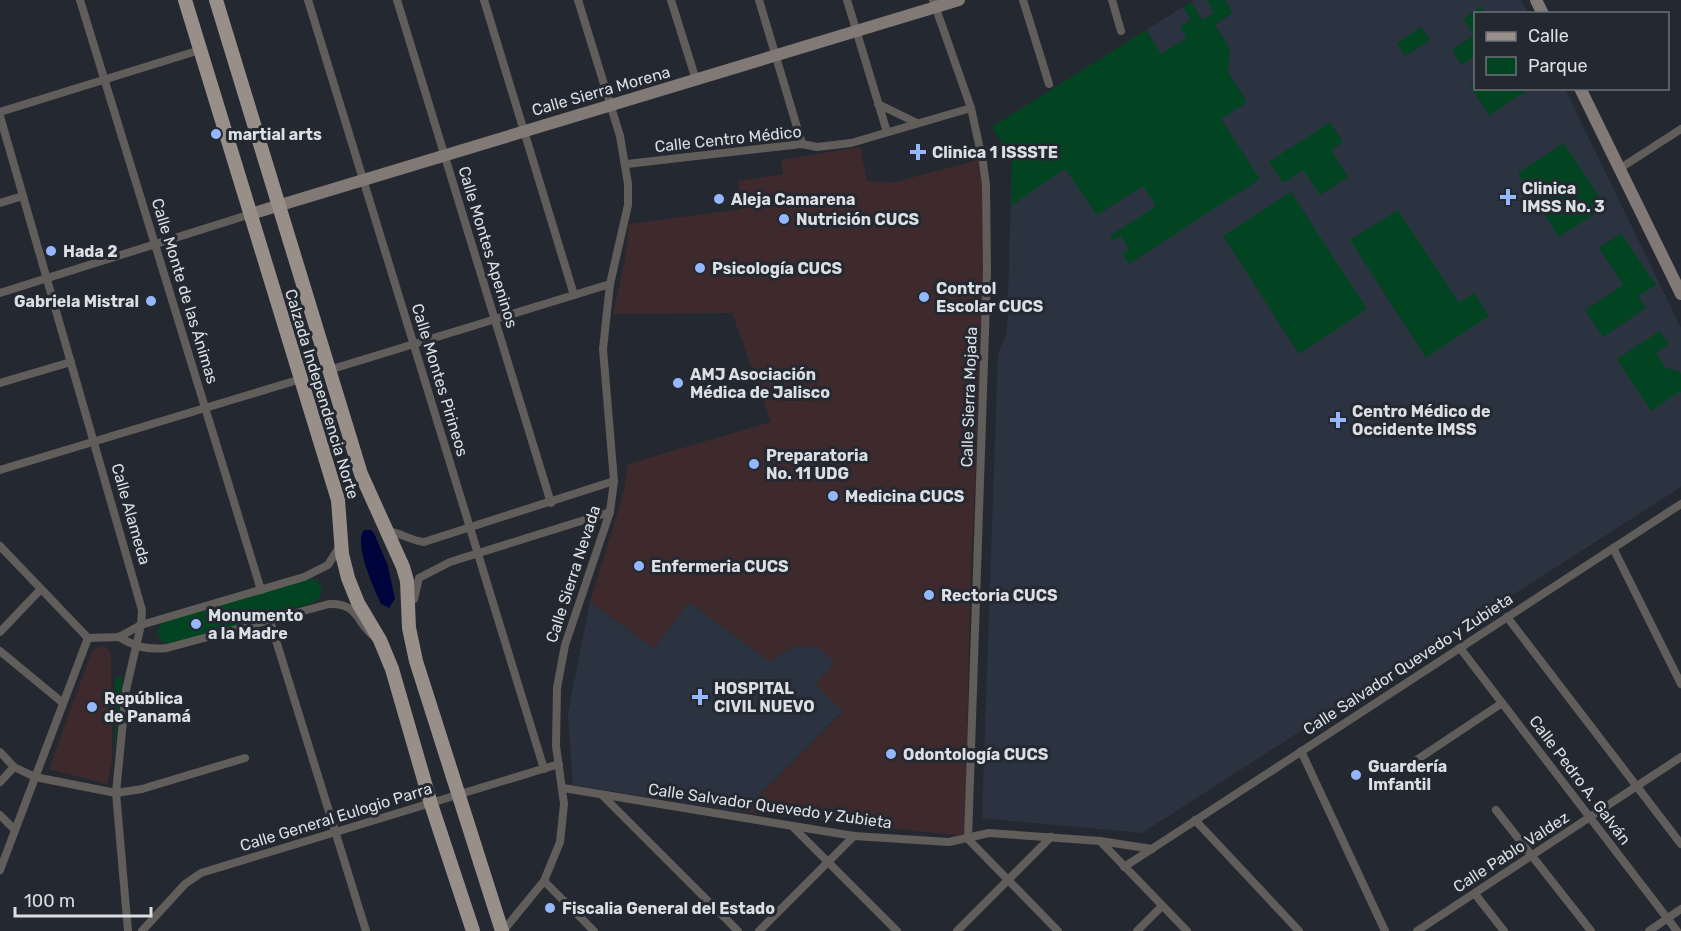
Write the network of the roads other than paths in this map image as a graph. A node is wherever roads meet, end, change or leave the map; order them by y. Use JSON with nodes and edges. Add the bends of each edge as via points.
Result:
{"nodes":[{"id":1,"x":80,"y":0,"type":"edge"},
{"id":2,"x":185,"y":0,"type":"edge"},
{"id":3,"x":216,"y":0,"type":"edge"},
{"id":4,"x":308,"y":0,"type":"edge"},
{"id":5,"x":397,"y":0,"type":"edge"},
{"id":6,"x":484,"y":0,"type":"edge"},
{"id":7,"x":578,"y":0,"type":"edge"},
{"id":8,"x":671,"y":0,"type":"edge"},
{"id":9,"x":759,"y":0,"type":"edge"},
{"id":10,"x":848,"y":0,"type":"edge"},
{"id":11,"x":959,"y":0,"type":"edge"},
{"id":12,"x":1023,"y":0,"type":"edge"},
{"id":13,"x":1112,"y":0,"type":"edge"},
{"id":14,"x":934,"y":4,"type":"edge"},
{"id":15,"x":857,"y":31,"type":"junction"},
{"id":16,"x":1121,"y":31,"type":"dead end"},
{"id":17,"x":200,"y":50,"type":"junction"},
{"id":18,"x":776,"y":56,"type":"junction"},
{"id":19,"x":105,"y":80,"type":"junction"},
{"id":20,"x":696,"y":80,"type":"junction"},
{"id":21,"x":1049,"y":84,"type":"dead end"},
{"id":22,"x":1581,"y":90,"type":"edge"},
{"id":23,"x":878,"y":104,"type":"junction"},
{"id":24,"x":611,"y":105,"type":"junction"},
{"id":25,"x":970,"y":108,"type":"junction"},
{"id":26,"x":0,"y":114,"type":"edge"},
{"id":27,"x":917,"y":123,"type":"junction"},
{"id":28,"x":1681,"y":129,"type":"edge"},
{"id":29,"x":524,"y":130,"type":"junction"},
{"id":30,"x":887,"y":132,"type":"junction"},
{"id":31,"x":802,"y":144,"type":"junction"},
{"id":32,"x":444,"y":155,"type":"junction"},
{"id":33,"x":627,"y":164,"type":"junction"},
{"id":34,"x":1619,"y":169,"type":"junction"},
{"id":35,"x":363,"y":180,"type":"junction"},
{"id":36,"x":23,"y":196,"type":"junction"},
{"id":37,"x":0,"y":203,"type":"edge"},
{"id":38,"x":278,"y":207,"type":"junction"},
{"id":39,"x":251,"y":214,"type":"junction"},
{"id":40,"x":155,"y":245,"type":"junction"},
{"id":41,"x":47,"y":279,"type":"junction"},
{"id":42,"x":610,"y":284,"type":"junction"},
{"id":43,"x":0,"y":293,"type":"edge"},
{"id":44,"x":1681,"y":294,"type":"edge"},
{"id":45,"x":574,"y":295,"type":"junction"},
{"id":46,"x":494,"y":319,"type":"junction"},
{"id":47,"x":414,"y":344,"type":"junction"},
{"id":48,"x":71,"y":362,"type":"junction"},
{"id":49,"x":329,"y":370,"type":"junction"},
{"id":50,"x":301,"y":379,"type":"junction"},
{"id":51,"x":0,"y":383,"type":"edge"},
{"id":52,"x":205,"y":408,"type":"junction"},
{"id":53,"x":94,"y":442,"type":"junction"},
{"id":54,"x":0,"y":470,"type":"edge"},
{"id":55,"x":614,"y":481,"type":"junction"},
{"id":56,"x":550,"y":503,"type":"junction"},
{"id":57,"x":1681,"y":504,"type":"edge"},
{"id":58,"x":610,"y":512,"type":"junction"},
{"id":59,"x":470,"y":528,"type":"junction"},
{"id":60,"x":388,"y":531,"type":"junction"},
{"id":61,"x":342,"y":536,"type":"junction"},
{"id":62,"x":0,"y":546,"type":"edge"},
{"id":63,"x":1613,"y":548,"type":"junction"},
{"id":64,"x":478,"y":553,"type":"junction"},
{"id":65,"x":40,"y":590,"type":"junction"},
{"id":66,"x":261,"y":590,"type":"junction"},
{"id":67,"x":1507,"y":617,"type":"junction"},
{"id":68,"x":270,"y":621,"type":"junction"},
{"id":69,"x":141,"y":625,"type":"junction"},
{"id":70,"x":409,"y":628,"type":"junction"},
{"id":71,"x":0,"y":632,"type":"edge"},
{"id":72,"x":119,"y":637,"type":"junction"},
{"id":73,"x":88,"y":638,"type":"junction"},
{"id":74,"x":380,"y":640,"type":"junction"},
{"id":75,"x":137,"y":647,"type":"junction"},
{"id":76,"x":1460,"y":648,"type":"junction"},
{"id":77,"x":0,"y":651,"type":"edge"},
{"id":78,"x":1681,"y":684,"type":"edge"},
{"id":79,"x":63,"y":703,"type":"junction"},
{"id":80,"x":1502,"y":703,"type":"junction"},
{"id":81,"x":1301,"y":751,"type":"junction"},
{"id":82,"x":0,"y":753,"type":"edge"},
{"id":83,"x":245,"y":758,"type":"dead end"},
{"id":84,"x":1681,"y":758,"type":"edge"},
{"id":85,"x":559,"y":764,"type":"junction"},
{"id":86,"x":14,"y":767,"type":"junction"},
{"id":87,"x":1406,"y":767,"type":"dead end"},
{"id":88,"x":544,"y":769,"type":"junction"},
{"id":89,"x":35,"y":777,"type":"junction"},
{"id":90,"x":0,"y":782,"type":"edge"},
{"id":91,"x":1637,"y":787,"type":"junction"},
{"id":92,"x":563,"y":788,"type":"junction"},
{"id":93,"x":116,"y":794,"type":"junction"},
{"id":94,"x":459,"y":796,"type":"junction"},
{"id":95,"x":604,"y":796,"type":"junction"},
{"id":96,"x":431,"y":804,"type":"junction"},
{"id":97,"x":1496,"y":810,"type":"dead end"},
{"id":98,"x":0,"y":815,"type":"edge"},
{"id":99,"x":1590,"y":818,"type":"junction"},
{"id":100,"x":1196,"y":820,"type":"junction"},
{"id":101,"x":793,"y":827,"type":"junction"},
{"id":102,"x":15,"y":830,"type":"junction"},
{"id":103,"x":334,"y":831,"type":"junction"},
{"id":104,"x":854,"y":836,"type":"junction"},
{"id":105,"x":1051,"y":837,"type":"junction"},
{"id":106,"x":968,"y":838,"type":"junction"},
{"id":107,"x":1100,"y":841,"type":"junction"},
{"id":108,"x":1681,"y":844,"type":"edge"},
{"id":109,"x":1152,"y":849,"type":"junction"},
{"id":110,"x":1533,"y":856,"type":"junction"},
{"id":111,"x":828,"y":862,"type":"junction"},
{"id":112,"x":1124,"y":867,"type":"junction"},
{"id":113,"x":0,"y":870,"type":"edge"},
{"id":114,"x":1007,"y":880,"type":"junction"},
{"id":115,"x":544,"y":881,"type":"junction"},
{"id":116,"x":1474,"y":894,"type":"junction"},
{"id":117,"x":1162,"y":906,"type":"junction"},
{"id":118,"x":1681,"y":909,"type":"edge"},
{"id":119,"x":1668,"y":918,"type":"junction"},
{"id":120,"x":128,"y":931,"type":"edge"},
{"id":121,"x":142,"y":931,"type":"edge"},
{"id":122,"x":366,"y":931,"type":"edge"},
{"id":123,"x":473,"y":931,"type":"edge"},
{"id":124,"x":502,"y":931,"type":"edge"},
{"id":125,"x":594,"y":931,"type":"edge"},
{"id":126,"x":738,"y":931,"type":"edge"},
{"id":127,"x":759,"y":931,"type":"edge"},
{"id":128,"x":897,"y":931,"type":"edge"},
{"id":129,"x":957,"y":931,"type":"edge"},
{"id":130,"x":1058,"y":931,"type":"edge"},
{"id":131,"x":1137,"y":931,"type":"edge"},
{"id":132,"x":1187,"y":931,"type":"edge"},
{"id":133,"x":1299,"y":931,"type":"edge"},
{"id":134,"x":1385,"y":931,"type":"edge"},
{"id":135,"x":1417,"y":931,"type":"edge"},
{"id":136,"x":1504,"y":931,"type":"edge"},
{"id":137,"x":1591,"y":931,"type":"edge"},
{"id":138,"x":1649,"y":931,"type":"edge"},
{"id":139,"x":1677,"y":931,"type":"edge"}],
"edges":[{"from":1,"to":19,"type":"street","name":"Calle Monte de las Ánimas"},
{"from":2,"to":17,"type":"main road","name":"Calzada Independencia Norte"},
{"from":3,"to":38,"type":"main road","name":"Calzada Independencia Norte"},
{"from":4,"to":35,"type":"street","name":"Calle Montes Pirineos"},
{"from":5,"to":32,"type":"street","name":"Calle Montes Apeninos"},
{"from":6,"to":29,"type":"street"},
{"from":7,"to":24,"type":"street","name":"Calle Sierra Nevada"},
{"from":8,"to":20,"type":"street"},
{"from":9,"to":18,"type":"street"},
{"from":10,"to":15,"type":"street"},
{"from":11,"to":14,"type":"street","name":"Calle Sierra Morena"},
{"from":12,"to":21,"type":"street"},
{"from":13,"to":16,"type":"street"},
{"from":14,"to":15,"type":"street","name":"Calle Sierra Morena"},
{"from":14,"to":25,"type":"street","name":"Calle Sierra Mojada"},
{"from":15,"to":18,"type":"street","name":"Calle Sierra Morena"},
{"from":15,"to":23,"type":"street"},
{"from":17,"to":19,"type":"street"},
{"from":17,"to":39,"type":"main road","name":"Calzada Independencia Norte"},
{"from":18,"to":20,"type":"street","name":"Calle Sierra Morena"},
{"from":18,"to":31,"type":"street"},
{"from":19,"to":26,"type":"street"},
{"from":19,"to":40,"type":"street","name":"Calle Monte de las Ánimas"},
{"from":20,"to":24,"type":"street","name":"Calle Sierra Morena"},
{"from":22,"to":34,"type":"street"},
{"from":23,"to":27,"type":"street"},
{"from":23,"to":30,"type":"street"},
{"from":24,"to":29,"type":"street","name":"Calle Sierra Morena"},
{"from":24,"to":33,"type":"street","name":"Calle Sierra Nevada"},
{"from":25,"to":27,"type":"street","name":"Calle Centro Médico"},
{"from":25,"to":106,"type":"street","name":"Calle Sierra Mojada","via":[[986,185],[987,272]]},
{"from":26,"to":36,"type":"street","name":"Calle Alameda"},
{"from":27,"to":30,"type":"street","name":"Calle Centro Médico"},
{"from":28,"to":34,"type":"street"},
{"from":29,"to":32,"type":"street","name":"Calle Sierra Morena"},
{"from":29,"to":45,"type":"street"},
{"from":30,"to":31,"type":"street","name":"Calle Centro Médico","via":[[831,147]]},
{"from":31,"to":33,"type":"street","name":"Calle Centro Médico"},
{"from":32,"to":35,"type":"street","name":"Calle Sierra Morena"},
{"from":32,"to":46,"type":"street","name":"Calle Montes Apeninos"},
{"from":33,"to":42,"type":"street","name":"Calle Sierra Nevada","via":[[628,205]]},
{"from":34,"to":44,"type":"street"},
{"from":35,"to":38,"type":"street","name":"Calle Sierra Morena"},
{"from":35,"to":47,"type":"street","name":"Calle Montes Pirineos"},
{"from":36,"to":37,"type":"street"},
{"from":36,"to":41,"type":"street","name":"Calle Alameda"},
{"from":38,"to":39,"type":"street","name":"Calle Sierra Morena"},
{"from":38,"to":49,"type":"main road","name":"Calzada Independencia Norte"},
{"from":39,"to":40,"type":"street"},
{"from":39,"to":50,"type":"main road","name":"Calzada Independencia Norte"},
{"from":40,"to":41,"type":"street"},
{"from":40,"to":52,"type":"street","name":"Calle Monte de las Ánimas"},
{"from":41,"to":43,"type":"street"},
{"from":41,"to":48,"type":"street","name":"Calle Alameda"},
{"from":42,"to":45,"type":"street"},
{"from":42,"to":55,"type":"street","name":"Calle Sierra Nevada","via":[[603,349]]},
{"from":45,"to":46,"type":"street"},
{"from":46,"to":47,"type":"street"},
{"from":46,"to":56,"type":"street","name":"Calle Montes Apeninos"},
{"from":47,"to":49,"type":"street"},
{"from":47,"to":59,"type":"street","name":"Calle Montes Pirineos"},
{"from":48,"to":51,"type":"street"},
{"from":48,"to":53,"type":"street","name":"Calle Alameda"},
{"from":49,"to":60,"type":"main road","name":"Calzada Independencia Norte","via":[[361,474]]},
{"from":50,"to":52,"type":"street"},
{"from":50,"to":61,"type":"main road","name":"Calzada Independencia Norte","via":[[338,500]]},
{"from":52,"to":53,"type":"street"},
{"from":52,"to":66,"type":"street","name":"Calle Monte de las Ánimas"},
{"from":53,"to":54,"type":"street"},
{"from":53,"to":69,"type":"street","name":"Calle Alameda","via":[[140,596]]},
{"from":55,"to":56,"type":"street"},
{"from":55,"to":58,"type":"street","name":"Calle Sierra Nevada"},
{"from":56,"to":59,"type":"street"},
{"from":57,"to":63,"type":"street","name":"Calle Salvador Quevedo y Zubieta"},
{"from":58,"to":64,"type":"street"},
{"from":58,"to":85,"type":"street","name":"Calle Sierra Nevada","via":[[561,665],[555,707]]},
{"from":59,"to":60,"type":"street","via":[[424,542],[413,542],[400,533]]},
{"from":59,"to":64,"type":"street","name":"Calle Montes Pirineos"},
{"from":60,"to":70,"type":"main road","name":"Calzada Independencia Norte","via":[[407,581]]},
{"from":61,"to":66,"type":"street","via":[[339,550],[320,571]]},
{"from":61,"to":74,"type":"main road","name":"Calzada Independencia Norte","via":[[348,578]]},
{"from":62,"to":65,"type":"street"},
{"from":63,"to":67,"type":"street","name":"Calle Salvador Quevedo y Zubieta"},
{"from":63,"to":78,"type":"street"},
{"from":64,"to":70,"type":"street","via":[[419,578]]},
{"from":64,"to":88,"type":"street","name":"Calle Montes Pirineos"},
{"from":65,"to":71,"type":"street"},
{"from":65,"to":73,"type":"street"},
{"from":66,"to":69,"type":"street"},
{"from":67,"to":76,"type":"street","name":"Calle Salvador Quevedo y Zubieta"},
{"from":67,"to":91,"type":"street"},
{"from":68,"to":74,"type":"street","via":[[344,603],[353,609],[367,631]]},
{"from":68,"to":75,"type":"street","via":[[167,648]]},
{"from":68,"to":103,"type":"street"},
{"from":69,"to":72,"type":"street"},
{"from":69,"to":75,"type":"street","name":"Calle Alameda"},
{"from":70,"to":94,"type":"main road","name":"Calzada Independencia Norte"},
{"from":72,"to":73,"type":"street"},
{"from":72,"to":75,"type":"street"},
{"from":73,"to":79,"type":"street"},
{"from":74,"to":96,"type":"main road","name":"Calzada Independencia Norte"},
{"from":75,"to":93,"type":"street","name":"Calle Alameda","via":[[126,690]]},
{"from":76,"to":80,"type":"street","name":"Calle Pedro A. Galván"},
{"from":76,"to":81,"type":"street","name":"Calle Salvador Quevedo y Zubieta"},
{"from":77,"to":79,"type":"street"},
{"from":79,"to":89,"type":"street"},
{"from":80,"to":87,"type":"street"},
{"from":80,"to":99,"type":"street","name":"Calle Pedro A. Galván"},
{"from":81,"to":100,"type":"street","name":"Calle Salvador Quevedo y Zubieta"},
{"from":81,"to":134,"type":"street"},
{"from":82,"to":86,"type":"street"},
{"from":83,"to":93,"type":"street"},
{"from":84,"to":91,"type":"street","name":"Calle Pablo Valdez"},
{"from":85,"to":88,"type":"street","name":"Calle General Eulogio Parra"},
{"from":85,"to":92,"type":"street","name":"Calle Sierra Nevada"},
{"from":86,"to":89,"type":"street"},
{"from":86,"to":90,"type":"street"},
{"from":88,"to":94,"type":"street","name":"Calle General Eulogio Parra"},
{"from":89,"to":93,"type":"street"},
{"from":89,"to":102,"type":"street"},
{"from":91,"to":99,"type":"street","name":"Calle Pablo Valdez"},
{"from":91,"to":108,"type":"street"},
{"from":92,"to":95,"type":"street","name":"Calle Salvador Quevedo y Zubieta"},
{"from":92,"to":115,"type":"street","name":"Calle Sierra Nevada","via":[[560,842]]},
{"from":93,"to":120,"type":"street","name":"Calle Alameda"},
{"from":94,"to":96,"type":"street","name":"Calle General Eulogio Parra"},
{"from":94,"to":124,"type":"main road","name":"Calzada Independencia Norte"},
{"from":95,"to":101,"type":"street","name":"Calle Salvador Quevedo y Zubieta"},
{"from":95,"to":126,"type":"street"},
{"from":96,"to":103,"type":"street","name":"Calle General Eulogio Parra"},
{"from":96,"to":123,"type":"main road","name":"Calzada Independencia Norte"},
{"from":97,"to":110,"type":"street"},
{"from":98,"to":102,"type":"street"},
{"from":99,"to":110,"type":"street","name":"Calle Pablo Valdez"},
{"from":99,"to":119,"type":"street","name":"Calle Pedro A. Galván"},
{"from":100,"to":109,"type":"street","name":"Calle Salvador Quevedo y Zubieta"},
{"from":100,"to":133,"type":"street"},
{"from":101,"to":104,"type":"street","name":"Calle Salvador Quevedo y Zubieta"},
{"from":101,"to":111,"type":"street"},
{"from":102,"to":113,"type":"street"},
{"from":103,"to":121,"type":"street","name":"Calle General Eulogio Parra","via":[[201,873],[185,884]]},
{"from":103,"to":122,"type":"street"},
{"from":104,"to":106,"type":"street","name":"Calle Salvador Quevedo y Zubieta","via":[[949,842]]},
{"from":104,"to":111,"type":"street"},
{"from":105,"to":106,"type":"street","name":"Calle Salvador Quevedo y Zubieta","via":[[989,833]]},
{"from":105,"to":107,"type":"street","name":"Calle Salvador Quevedo y Zubieta"},
{"from":105,"to":114,"type":"street"},
{"from":106,"to":114,"type":"street"},
{"from":107,"to":109,"type":"street","name":"Calle Salvador Quevedo y Zubieta"},
{"from":107,"to":112,"type":"street"},
{"from":109,"to":112,"type":"street","name":"Calle Salvador Quevedo y Zubieta"},
{"from":110,"to":116,"type":"street","name":"Calle Pablo Valdez"},
{"from":110,"to":137,"type":"street"},
{"from":111,"to":127,"type":"street"},
{"from":111,"to":128,"type":"street"},
{"from":112,"to":117,"type":"street"},
{"from":114,"to":129,"type":"street"},
{"from":114,"to":130,"type":"street"},
{"from":115,"to":124,"type":"street","name":"Calle Sierra Nevada"},
{"from":115,"to":125,"type":"street"},
{"from":116,"to":135,"type":"street","name":"Calle Pablo Valdez"},
{"from":116,"to":136,"type":"street"},
{"from":117,"to":131,"type":"street"},
{"from":117,"to":132,"type":"street"},
{"from":118,"to":119,"type":"street"},
{"from":119,"to":138,"type":"street"},
{"from":119,"to":139,"type":"street","name":"Calle Pedro A. Galván"}]}
